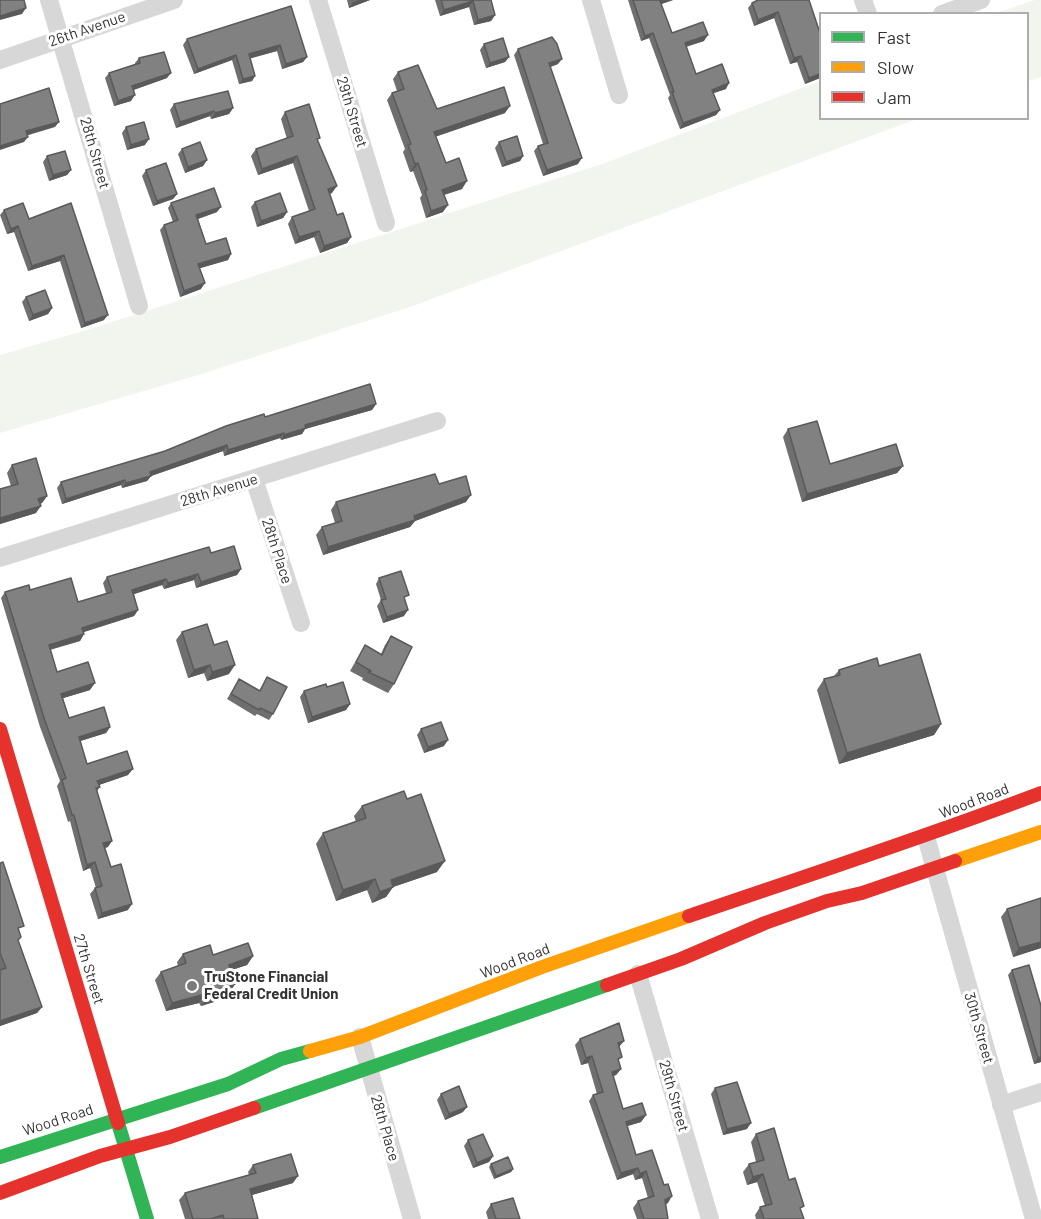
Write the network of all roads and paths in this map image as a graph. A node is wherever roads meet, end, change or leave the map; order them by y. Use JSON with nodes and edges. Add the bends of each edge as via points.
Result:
{"nodes":[{"id":1,"x":50,"y":0,"type":"edge"},
{"id":2,"x":174,"y":0,"type":"edge"},
{"id":3,"x":318,"y":0,"type":"edge"},
{"id":4,"x":591,"y":0,"type":"edge"},
{"id":5,"x":981,"y":0,"type":"edge"},
{"id":6,"x":948,"y":12,"type":"edge"},
{"id":7,"x":61,"y":37,"type":"junction"},
{"id":8,"x":0,"y":60,"type":"edge"},
{"id":9,"x":619,"y":95,"type":"dead end"},
{"id":10,"x":386,"y":223,"type":"dead end"},
{"id":11,"x":139,"y":306,"type":"dead end"},
{"id":12,"x":437,"y":421,"type":"dead end"},
{"id":13,"x":254,"y":479,"type":"junction"},
{"id":14,"x":0,"y":558,"type":"edge"},
{"id":15,"x":301,"y":623,"type":"dead end"},
{"id":16,"x":0,"y":729,"type":"edge"},
{"id":17,"x":1041,"y":793,"type":"edge"},
{"id":18,"x":1041,"y":832,"type":"edge"},
{"id":19,"x":926,"y":837,"type":"junction"},
{"id":20,"x":935,"y":869,"type":"junction"},
{"id":21,"x":638,"y":974,"type":"junction"},
{"id":22,"x":360,"y":1036,"type":"junction"},
{"id":23,"x":368,"y":1068,"type":"junction"},
{"id":24,"x":1041,"y":1092,"type":"edge"},
{"id":25,"x":1001,"y":1105,"type":"junction"},
{"id":26,"x":116,"y":1120,"type":"junction"},
{"id":27,"x":125,"y":1149,"type":"junction"},
{"id":28,"x":0,"y":1157,"type":"edge"},
{"id":29,"x":0,"y":1193,"type":"edge"},
{"id":30,"x":147,"y":1219,"type":"edge"},
{"id":31,"x":412,"y":1219,"type":"edge"},
{"id":32,"x":710,"y":1219,"type":"edge"},
{"id":33,"x":1034,"y":1219,"type":"edge"}],
"edges":[{"from":1,"to":7,"type":"street","name":"28th Street"},
{"from":2,"to":7,"type":"street","name":"26th Avenue"},
{"from":3,"to":10,"type":"street","name":"29th Street"},
{"from":4,"to":9,"type":"street"},
{"from":5,"to":6,"type":"street"},
{"from":7,"to":8,"type":"street","name":"26th Avenue"},
{"from":7,"to":11,"type":"street","name":"28th Street"},
{"from":12,"to":13,"type":"street","name":"28th Avenue"},
{"from":13,"to":14,"type":"street","name":"28th Avenue"},
{"from":13,"to":15,"type":"street","name":"28th Place"},
{"from":16,"to":26,"type":"street","name":"27th Street"},
{"from":17,"to":19,"type":"street","name":"Wood Road"},
{"from":18,"to":20,"type":"street"},
{"from":19,"to":20,"type":"street","name":"30th Street"},
{"from":19,"to":22,"type":"street","name":"Wood Road","via":[[552,964]]},
{"from":20,"to":21,"type":"street","via":[[827,901]]},
{"from":20,"to":25,"type":"street","name":"30th Street"},
{"from":21,"to":23,"type":"street"},
{"from":21,"to":32,"type":"street","name":"29th Street"},
{"from":22,"to":23,"type":"street","name":"28th Place"},
{"from":22,"to":26,"type":"street","name":"Wood Road","via":[[308,1049],[228,1084]]},
{"from":23,"to":27,"type":"street"},
{"from":23,"to":31,"type":"street","name":"28th Place"},
{"from":24,"to":25,"type":"street"},
{"from":25,"to":33,"type":"street","name":"30th Street"},
{"from":26,"to":27,"type":"street","name":"27th Street"},
{"from":26,"to":28,"type":"street","name":"Wood Road"},
{"from":27,"to":29,"type":"street"},
{"from":27,"to":30,"type":"street","name":"27th Street"}]}
